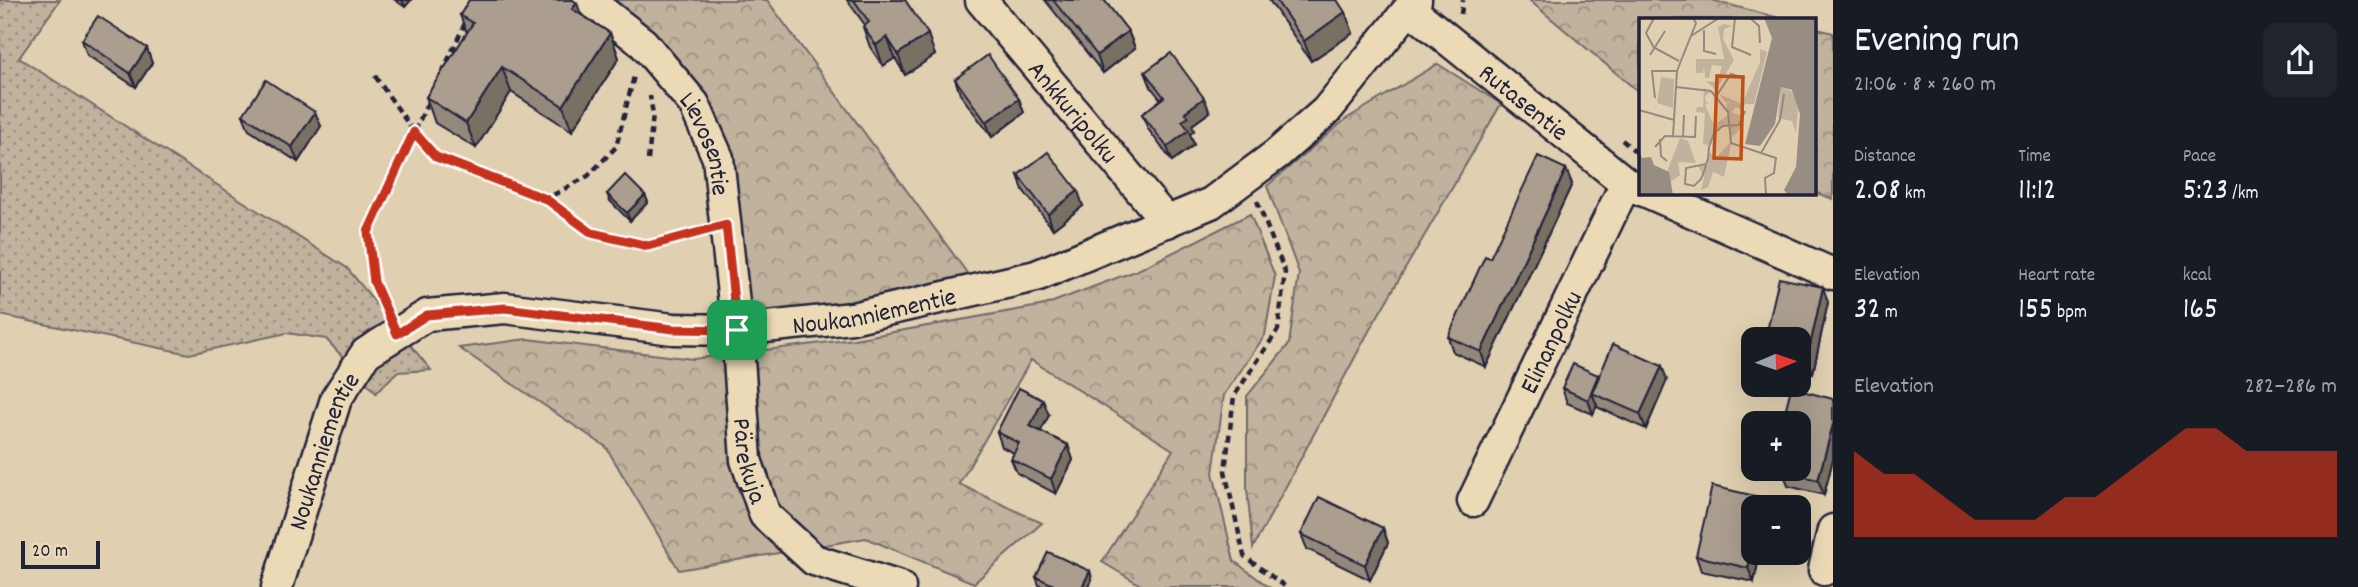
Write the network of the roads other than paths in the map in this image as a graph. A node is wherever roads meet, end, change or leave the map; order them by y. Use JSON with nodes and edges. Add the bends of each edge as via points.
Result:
{"nodes":[{"id":1,"x":588,"y":0,"type":"edge"},
{"id":2,"x":981,"y":0,"type":"edge"},
{"id":3,"x":1404,"y":7,"type":"edge"},
{"id":4,"x":1638,"y":188,"type":"edge"},
{"id":5,"x":1652,"y":194,"type":"edge"},
{"id":6,"x":1167,"y":222,"type":"junction"},
{"id":7,"x":1833,"y":274,"type":"edge"},
{"id":8,"x":737,"y":330,"type":"junction"},
{"id":9,"x":1473,"y":501,"type":"dead end"},
{"id":10,"x":1833,"y":530,"type":"edge"},
{"id":11,"x":1824,"y":570,"type":"dead end"},
{"id":12,"x":277,"y":587,"type":"edge"},
{"id":13,"x":900,"y":587,"type":"edge"}],
"edges":[{"from":1,"to":8,"type":"street","name":"Lievosentie","via":[[643,43],[699,115],[718,158]]},
{"from":2,"to":6,"type":"street","name":"Ankkuripolku"},
{"from":3,"to":4,"type":"street","name":"Rutasentie"},
{"from":3,"to":6,"type":"street","name":"Noukanniementie","via":[[1326,111],[1211,203]]},
{"from":4,"to":9,"type":"street","name":"Elinanpolku"},
{"from":5,"to":7,"type":"street","name":"Rutasentie"},
{"from":6,"to":8,"type":"street","name":"Noukanniementie","via":[[1036,276],[852,318]]},
{"from":8,"to":12,"type":"street","name":"Noukanniementie","via":[[673,329],[505,308],[427,315],[366,353],[335,398]]},
{"from":8,"to":13,"type":"street","name":"Pärekuja","via":[[746,460],[765,515],[814,560]]},
{"from":10,"to":11,"type":"street"}]}
